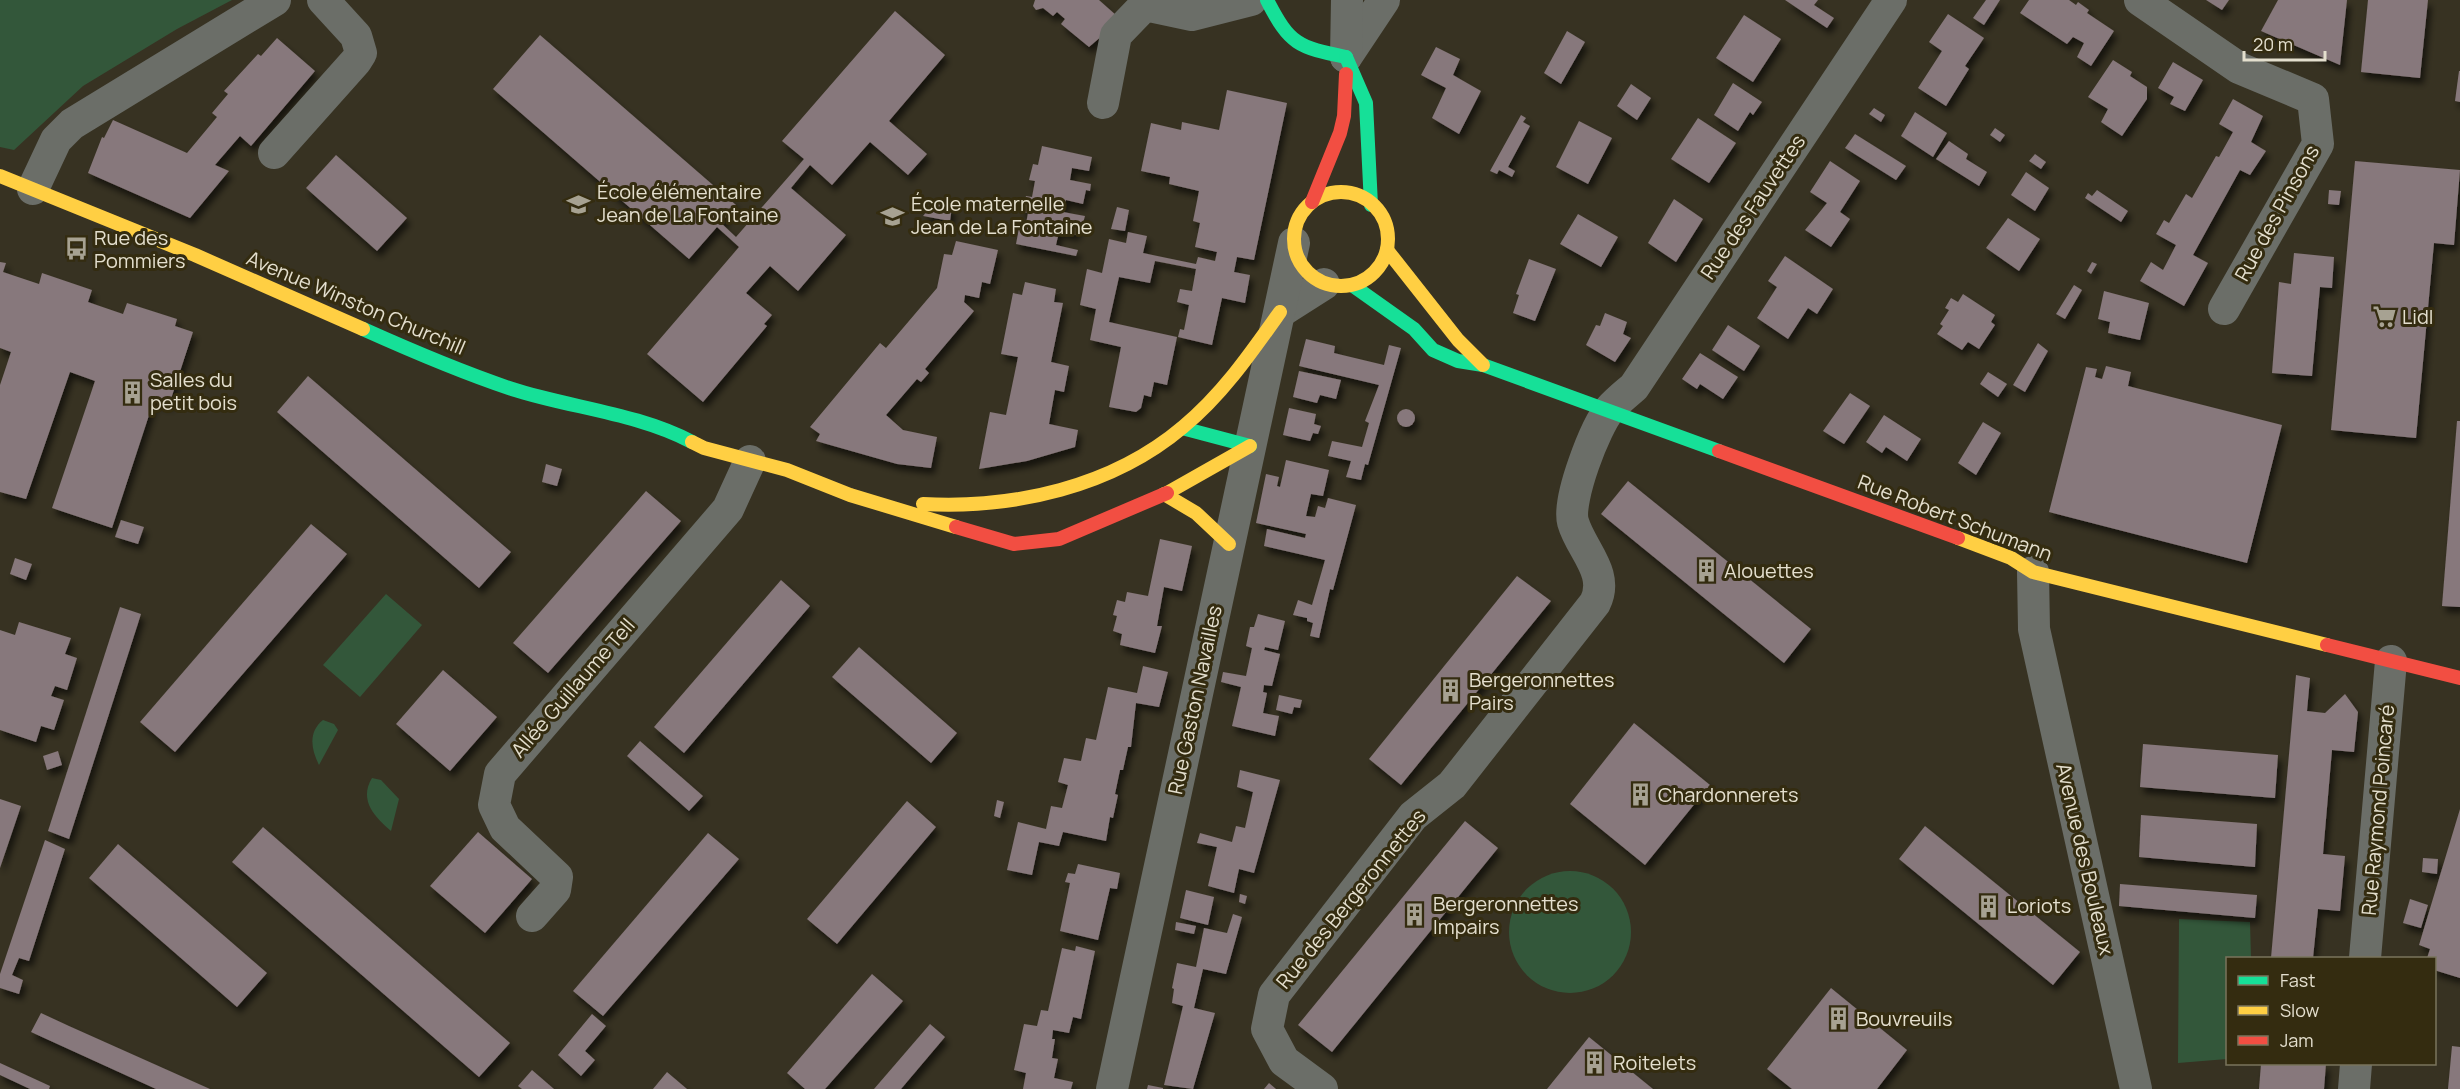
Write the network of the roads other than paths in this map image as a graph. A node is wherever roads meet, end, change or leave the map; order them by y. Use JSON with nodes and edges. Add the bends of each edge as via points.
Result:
{"nodes":[{"id":1,"x":275,"y":0,"type":"edge"},
{"id":2,"x":323,"y":0,"type":"edge"},
{"id":3,"x":1251,"y":0,"type":"edge"},
{"id":4,"x":1267,"y":0,"type":"edge"},
{"id":5,"x":1347,"y":0,"type":"edge"},
{"id":6,"x":1384,"y":0,"type":"edge"},
{"id":7,"x":1891,"y":0,"type":"edge"},
{"id":8,"x":2140,"y":0,"type":"edge"},
{"id":9,"x":1346,"y":57,"type":"junction"},
{"id":10,"x":1103,"y":103,"type":"dead end"},
{"id":11,"x":274,"y":153,"type":"dead end"},
{"id":12,"x":0,"y":176,"type":"edge"},
{"id":13,"x":0,"y":188,"type":"edge"},
{"id":14,"x":33,"y":189,"type":"junction"},
{"id":15,"x":1312,"y":202,"type":"junction"},
{"id":16,"x":1371,"y":205,"type":"junction"},
{"id":17,"x":127,"y":243,"type":"dead end"},
{"id":18,"x":1294,"y":243,"type":"junction"},
{"id":19,"x":1387,"y":250,"type":"junction"},
{"id":20,"x":1338,"y":284,"type":"junction"},
{"id":21,"x":2224,"y":309,"type":"dead end"},
{"id":22,"x":1280,"y":312,"type":"junction"},
{"id":23,"x":1483,"y":365,"type":"junction"},
{"id":24,"x":417,"y":368,"type":"dead end"},
{"id":25,"x":1610,"y":410,"type":"junction"},
{"id":26,"x":588,"y":423,"type":"dead end"},
{"id":27,"x":1182,"y":428,"type":"junction"},
{"id":28,"x":664,"y":445,"type":"dead end"},
{"id":29,"x":1250,"y":446,"type":"junction"},
{"id":30,"x":704,"y":448,"type":"junction"},
{"id":31,"x":750,"y":460,"type":"junction"},
{"id":32,"x":1164,"y":494,"type":"junction"},
{"id":33,"x":850,"y":495,"type":"junction"},
{"id":34,"x":1229,"y":544,"type":"junction"},
{"id":35,"x":2033,"y":572,"type":"junction"},
{"id":36,"x":1600,"y":579,"type":"joint"},
{"id":37,"x":2391,"y":661,"type":"junction"},
{"id":38,"x":2460,"y":678,"type":"edge"},
{"id":39,"x":532,"y":916,"type":"dead end"},
{"id":40,"x":2365,"y":957,"type":"edge"},
{"id":41,"x":2356,"y":1065,"type":"edge"},
{"id":42,"x":1112,"y":1089,"type":"edge"},
{"id":43,"x":1322,"y":1089,"type":"edge"},
{"id":44,"x":2136,"y":1089,"type":"edge"},
{"id":45,"x":2354,"y":1089,"type":"edge"}],
"edges":[{"from":1,"to":14,"type":"street","via":[[72,124],[56,140]]},
{"from":2,"to":11,"type":"street","via":[[356,36],[361,53]]},
{"from":3,"to":10,"type":"street","via":[[1192,15],[1145,5],[1116,35]]},
{"from":4,"to":9,"type":"street","via":[[1283,33],[1302,48]]},
{"from":5,"to":9,"type":"street"},
{"from":6,"to":9,"type":"street"},
{"from":7,"to":25,"type":"street","name":"Rue des Fauvettes","via":[[1634,387]]},
{"from":8,"to":21,"type":"street","name":"Rue des Pinsons","via":[[2239,68],[2313,99],[2318,144]]},
{"from":9,"to":15,"type":"street","via":[[1344,116]]},
{"from":9,"to":16,"type":"street","via":[[1366,103]]},
{"from":12,"to":14,"type":"street","name":"Avenue Winston Churchill"},
{"from":13,"to":17,"type":"street"},
{"from":14,"to":30,"type":"street","name":"Avenue Winston Churchill","via":[[422,355],[513,389],[668,429]]},
{"from":15,"to":16,"type":"street","via":[[1344,192],[1360,196]]},
{"from":15,"to":18,"type":"street","via":[[1298,221]]},
{"from":16,"to":19,"type":"street","via":[[1384,219]]},
{"from":18,"to":20,"type":"street","via":[[1298,259],[1308,273]]},
{"from":18,"to":22,"type":"street","name":"Rue Gaston Navailles"},
{"from":19,"to":20,"type":"street","via":[[1369,278]]},
{"from":19,"to":23,"type":"street","name":"Rue Robert Schumann","via":[[1458,340]]},
{"from":20,"to":22,"type":"street"},
{"from":20,"to":23,"type":"street","name":"Rue Robert Schumann","via":[[1414,329],[1432,350],[1458,361]]},
{"from":22,"to":27,"type":"street","name":"Avenue Winston Churchill","via":[[1239,371]]},
{"from":22,"to":29,"type":"street","name":"Rue Gaston Navailles"},
{"from":23,"to":25,"type":"street","name":"Rue Robert Schumann"},
{"from":24,"to":26,"type":"street","name":"Avenue Winston Churchill"},
{"from":25,"to":35,"type":"street","name":"Rue Robert Schumann","via":[[2011,558]]},
{"from":25,"to":36,"type":"street","name":"Rue des Fauvettes","via":[[1594,435],[1576,490],[1572,521]]},
{"from":27,"to":29,"type":"street"},
{"from":27,"to":33,"type":"street","name":"Avenue Winston Churchill","via":[[1131,461],[1062,491],[954,508]]},
{"from":28,"to":30,"type":"street","name":"Avenue Winston Churchill"},
{"from":29,"to":32,"type":"street","name":"Avenue Winston Churchill"},
{"from":29,"to":34,"type":"street","name":"Rue Gaston Navailles"},
{"from":30,"to":31,"type":"street","name":"Avenue Winston Churchill"},
{"from":31,"to":33,"type":"street","name":"Avenue Winston Churchill"},
{"from":31,"to":39,"type":"street","name":"Allée Guillaume Tell","via":[[728,509],[500,774],[494,805],[505,828],[557,877],[555,890]]},
{"from":32,"to":33,"type":"street","name":"Avenue Winston Churchill","via":[[1059,539],[1014,544]]},
{"from":32,"to":34,"type":"street","via":[[1196,513]]},
{"from":34,"to":42,"type":"street","name":"Rue Gaston Navailles"},
{"from":35,"to":37,"type":"street","name":"Rue Robert Schumann"},
{"from":35,"to":44,"type":"street","name":"Avenue des Bouleaux","via":[[2034,629]]},
{"from":36,"to":43,"type":"street","name":"Rue des Bergeronnettes","via":[[1595,603],[1496,731],[1452,785],[1413,816],[1274,995],[1267,1029],[1284,1061]]},
{"from":37,"to":38,"type":"street","name":"Rue Robert Schumann"},
{"from":37,"to":40,"type":"street","name":"Rue Raymond Poincaré"},
{"from":41,"to":45,"type":"street"}]}
